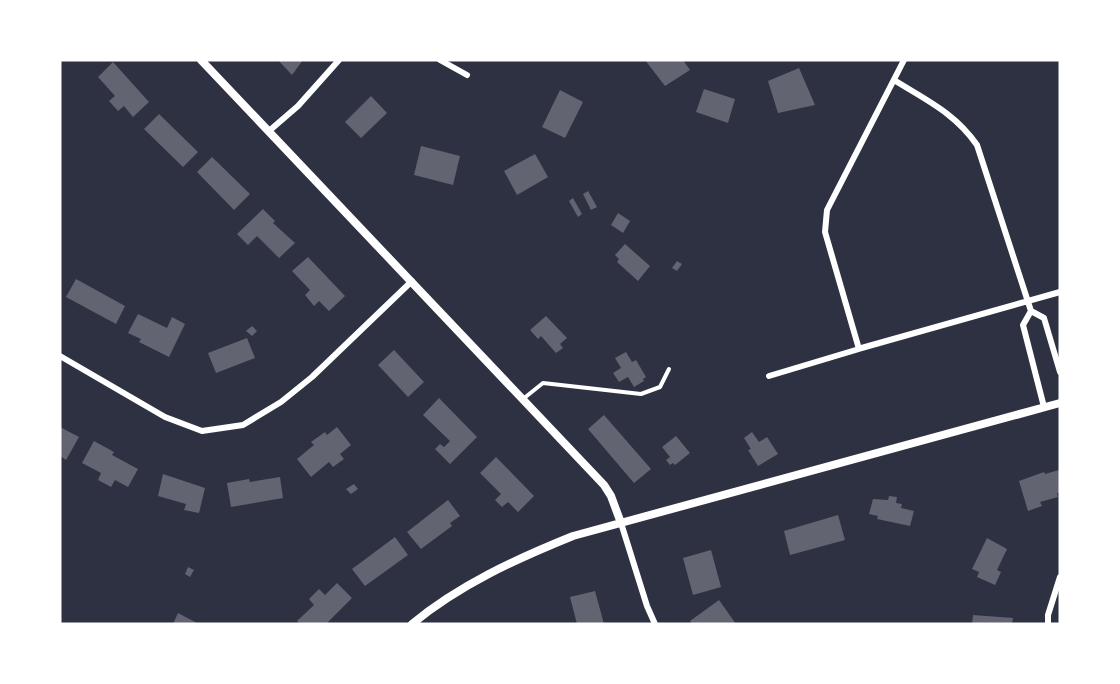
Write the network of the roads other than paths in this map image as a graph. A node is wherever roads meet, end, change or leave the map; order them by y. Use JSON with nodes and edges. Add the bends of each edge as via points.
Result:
{"nodes":[{"id":1,"x":201,"y":60,"type":"edge"},
{"id":2,"x":339,"y":60,"type":"edge"},
{"id":3,"x":440,"y":60,"type":"edge"},
{"id":4,"x":904,"y":60,"type":"edge"},
{"id":5,"x":467,"y":75,"type":"dead end"},
{"id":6,"x":894,"y":80,"type":"junction"},
{"id":7,"x":269,"y":131,"type":"junction"},
{"id":8,"x":412,"y":281,"type":"junction"},
{"id":9,"x":1060,"y":292,"type":"edge"},
{"id":10,"x":1028,"y":302,"type":"junction"},
{"id":11,"x":1031,"y":311,"type":"junction"},
{"id":12,"x":858,"y":349,"type":"junction"},
{"id":13,"x":60,"y":356,"type":"edge"},
{"id":14,"x":669,"y":369,"type":"dead end"},
{"id":15,"x":1060,"y":372,"type":"edge"},
{"id":16,"x":769,"y":376,"type":"dead end"},
{"id":17,"x":523,"y":399,"type":"junction"},
{"id":18,"x":1060,"y":403,"type":"edge"},
{"id":19,"x":1044,"y":407,"type":"junction"},
{"id":20,"x":621,"y":523,"type":"junction"},
{"id":21,"x":1060,"y":577,"type":"edge"},
{"id":22,"x":412,"y":624,"type":"edge"},
{"id":23,"x":655,"y":624,"type":"edge"},
{"id":24,"x":1048,"y":624,"type":"edge"}],
"edges":[{"from":1,"to":7,"type":"street"},
{"from":2,"to":7,"type":"street","via":[[298,106]]},
{"from":3,"to":5,"type":"street"},
{"from":4,"to":6,"type":"street"},
{"from":6,"to":10,"type":"street","via":[[945,111],[977,145]]},
{"from":6,"to":12,"type":"street","via":[[827,210],[825,232]]},
{"from":7,"to":8,"type":"street"},
{"from":8,"to":13,"type":"street","via":[[312,377],[243,425],[202,431],[193,428],[165,417]]},
{"from":8,"to":17,"type":"street"},
{"from":9,"to":10,"type":"street"},
{"from":10,"to":11,"type":"street"},
{"from":10,"to":12,"type":"street"},
{"from":11,"to":15,"type":"street","via":[[1044,318]]},
{"from":11,"to":19,"type":"street","via":[[1023,325]]},
{"from":12,"to":16,"type":"street"},
{"from":14,"to":17,"type":"lane","via":[[660,387],[641,394],[543,383]]},
{"from":17,"to":20,"type":"street","via":[[604,485]]},
{"from":18,"to":19,"type":"street"},
{"from":19,"to":20,"type":"street"},
{"from":20,"to":22,"type":"street","via":[[521,558],[469,585]]},
{"from":20,"to":23,"type":"street"},
{"from":21,"to":24,"type":"street"}]}
